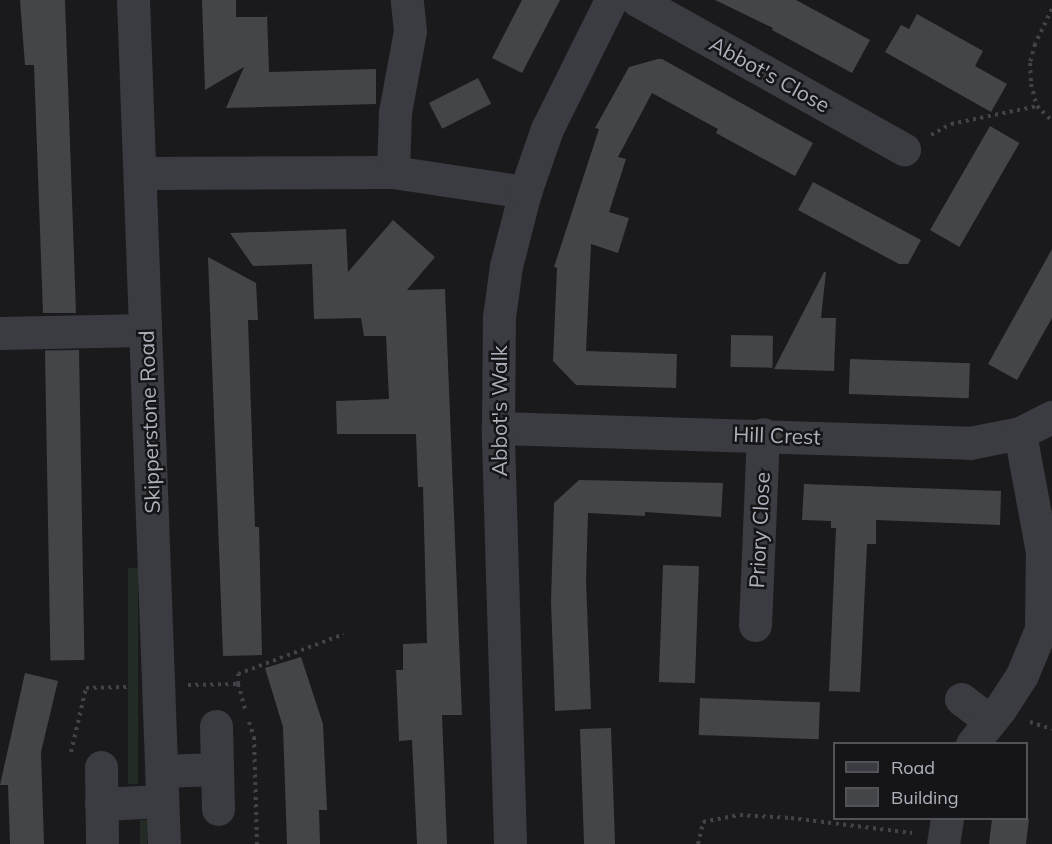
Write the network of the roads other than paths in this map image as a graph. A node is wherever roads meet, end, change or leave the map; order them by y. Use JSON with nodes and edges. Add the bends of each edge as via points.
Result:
{"nodes":[{"id":1,"x":133,"y":0,"type":"edge"},
{"id":2,"x":407,"y":0,"type":"edge"},
{"id":3,"x":611,"y":0,"type":"edge"},
{"id":4,"x":637,"y":0,"type":"edge"},
{"id":5,"x":904,"y":149,"type":"road end"},
{"id":6,"x":140,"y":172,"type":"junction"},
{"id":7,"x":393,"y":172,"type":"junction"},
{"id":8,"x":525,"y":192,"type":"junction"},
{"id":9,"x":145,"y":330,"type":"junction"},
{"id":10,"x":0,"y":333,"type":"edge"},
{"id":11,"x":1052,"y":417,"type":"edge"},
{"id":12,"x":498,"y":428,"type":"junction"},
{"id":13,"x":1020,"y":433,"type":"junction"},
{"id":14,"x":764,"y":434,"type":"junction"},
{"id":15,"x":755,"y":625,"type":"dead end"},
{"id":16,"x":961,"y":699,"type":"dead end"},
{"id":17,"x":216,"y":726,"type":"dead end"},
{"id":18,"x":981,"y":732,"type":"edge"},
{"id":19,"x":101,"y":767,"type":"dead end"},
{"id":20,"x":217,"y":769,"type":"junction"},
{"id":21,"x":162,"y":786,"type":"junction"},
{"id":22,"x":101,"y":804,"type":"junction"},
{"id":23,"x":218,"y":809,"type":"dead end"},
{"id":24,"x":102,"y":841,"type":"dead end"},
{"id":25,"x":164,"y":844,"type":"edge"},
{"id":26,"x":510,"y":844,"type":"edge"}],
"edges":[{"from":1,"to":6,"type":"street","name":"Skipperstone Road"},
{"from":2,"to":7,"type":"street","via":[[410,31],[395,112]]},
{"from":3,"to":8,"type":"street","name":"Abbot's Walk","via":[[547,129]]},
{"from":4,"to":5,"type":"street","name":"Abbot's Close"},
{"from":6,"to":7,"type":"street"},
{"from":6,"to":9,"type":"street","name":"Skipperstone Road"},
{"from":7,"to":8,"type":"street"},
{"from":8,"to":12,"type":"street","name":"Abbot's Walk","via":[[506,266],[499,317]]},
{"from":9,"to":10,"type":"street"},
{"from":9,"to":21,"type":"street","name":"Skipperstone Road"},
{"from":11,"to":13,"type":"street","name":"Hill Crest"},
{"from":12,"to":14,"type":"street","name":"Hill Crest"},
{"from":12,"to":26,"type":"street","name":"Abbot's Walk"},
{"from":13,"to":14,"type":"street","name":"Hill Crest","via":[[970,443]]},
{"from":13,"to":18,"type":"street","via":[[1042,552],[1041,629],[1022,675]]},
{"from":14,"to":15,"type":"street","name":"Priory Close"},
{"from":16,"to":18,"type":"street"},
{"from":17,"to":20,"type":"street"},
{"from":19,"to":22,"type":"street"},
{"from":20,"to":21,"type":"street"},
{"from":20,"to":23,"type":"street"},
{"from":21,"to":22,"type":"street"},
{"from":21,"to":25,"type":"street","name":"Skipperstone Road"},
{"from":22,"to":24,"type":"street"}]}
